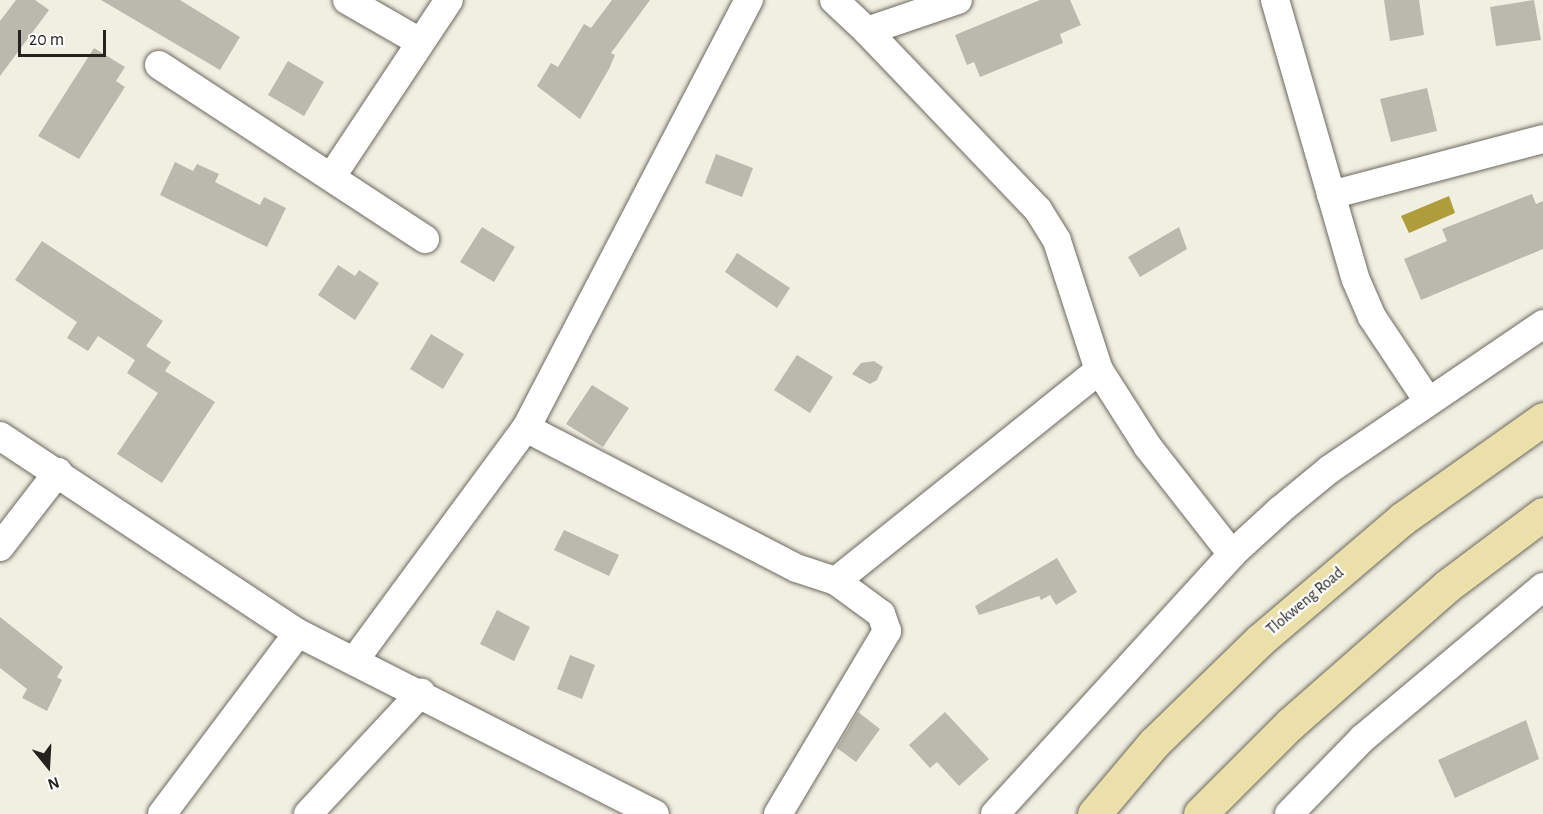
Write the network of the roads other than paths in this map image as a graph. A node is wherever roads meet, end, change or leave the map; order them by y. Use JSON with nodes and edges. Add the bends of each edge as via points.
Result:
{"nodes":[{"id":1,"x":347,"y":0,"type":"edge"},
{"id":2,"x":449,"y":0,"type":"edge"},
{"id":3,"x":749,"y":0,"type":"edge"},
{"id":4,"x":834,"y":0,"type":"edge"},
{"id":5,"x":958,"y":0,"type":"edge"},
{"id":6,"x":1275,"y":0,"type":"edge"},
{"id":7,"x":867,"y":31,"type":"junction"},
{"id":8,"x":420,"y":42,"type":"junction"},
{"id":9,"x":159,"y":65,"type":"dead end"},
{"id":10,"x":1543,"y":139,"type":"edge"},
{"id":11,"x":332,"y":176,"type":"junction"},
{"id":12,"x":1331,"y":195,"type":"junction"},
{"id":13,"x":425,"y":239,"type":"dead end"},
{"id":14,"x":1543,"y":324,"type":"edge"},
{"id":15,"x":1099,"y":370,"type":"junction"},
{"id":16,"x":1428,"y":400,"type":"junction"},
{"id":17,"x":1543,"y":419,"type":"edge"},
{"id":18,"x":526,"y":428,"type":"junction"},
{"id":19,"x":0,"y":436,"type":"edge"},
{"id":20,"x":58,"y":472,"type":"junction"},
{"id":21,"x":1543,"y":514,"type":"edge"},
{"id":22,"x":0,"y":547,"type":"edge"},
{"id":23,"x":1232,"y":554,"type":"junction"},
{"id":24,"x":836,"y":581,"type":"junction"},
{"id":25,"x":1543,"y":587,"type":"edge"},
{"id":26,"x":298,"y":633,"type":"junction"},
{"id":27,"x":354,"y":661,"type":"junction"},
{"id":28,"x":421,"y":693,"type":"junction"},
{"id":29,"x":162,"y":814,"type":"edge"},
{"id":30,"x":308,"y":814,"type":"edge"},
{"id":31,"x":655,"y":814,"type":"edge"},
{"id":32,"x":778,"y":814,"type":"edge"},
{"id":33,"x":995,"y":814,"type":"edge"},
{"id":34,"x":1094,"y":814,"type":"edge"},
{"id":35,"x":1200,"y":814,"type":"edge"},
{"id":36,"x":1289,"y":814,"type":"edge"}],
"edges":[{"from":1,"to":8,"type":"street"},
{"from":2,"to":8,"type":"street"},
{"from":3,"to":18,"type":"street"},
{"from":4,"to":7,"type":"street"},
{"from":5,"to":7,"type":"street"},
{"from":6,"to":12,"type":"street"},
{"from":7,"to":15,"type":"street","via":[[1038,210],[1057,241]]},
{"from":8,"to":11,"type":"street"},
{"from":9,"to":11,"type":"street"},
{"from":10,"to":12,"type":"street"},
{"from":11,"to":13,"type":"street"},
{"from":12,"to":16,"type":"street","via":[[1372,317]]},
{"from":14,"to":16,"type":"street"},
{"from":15,"to":23,"type":"street","via":[[1148,447]]},
{"from":15,"to":24,"type":"street"},
{"from":16,"to":23,"type":"street","via":[[1330,469]]},
{"from":17,"to":34,"type":"main road","name":"Tlokweng Road","via":[[1402,519],[1260,640],[1154,743]]},
{"from":18,"to":24,"type":"street","via":[[796,568]]},
{"from":18,"to":27,"type":"street"},
{"from":19,"to":20,"type":"street"},
{"from":20,"to":22,"type":"street"},
{"from":20,"to":26,"type":"street"},
{"from":21,"to":35,"type":"main road","via":[[1447,586],[1290,724]]},
{"from":23,"to":33,"type":"street"},
{"from":24,"to":32,"type":"street","via":[[881,614],[886,631]]},
{"from":25,"to":36,"type":"street","via":[[1363,738]]},
{"from":26,"to":27,"type":"street"},
{"from":26,"to":29,"type":"street"},
{"from":27,"to":28,"type":"street"},
{"from":28,"to":30,"type":"street"},
{"from":28,"to":31,"type":"street"}]}
